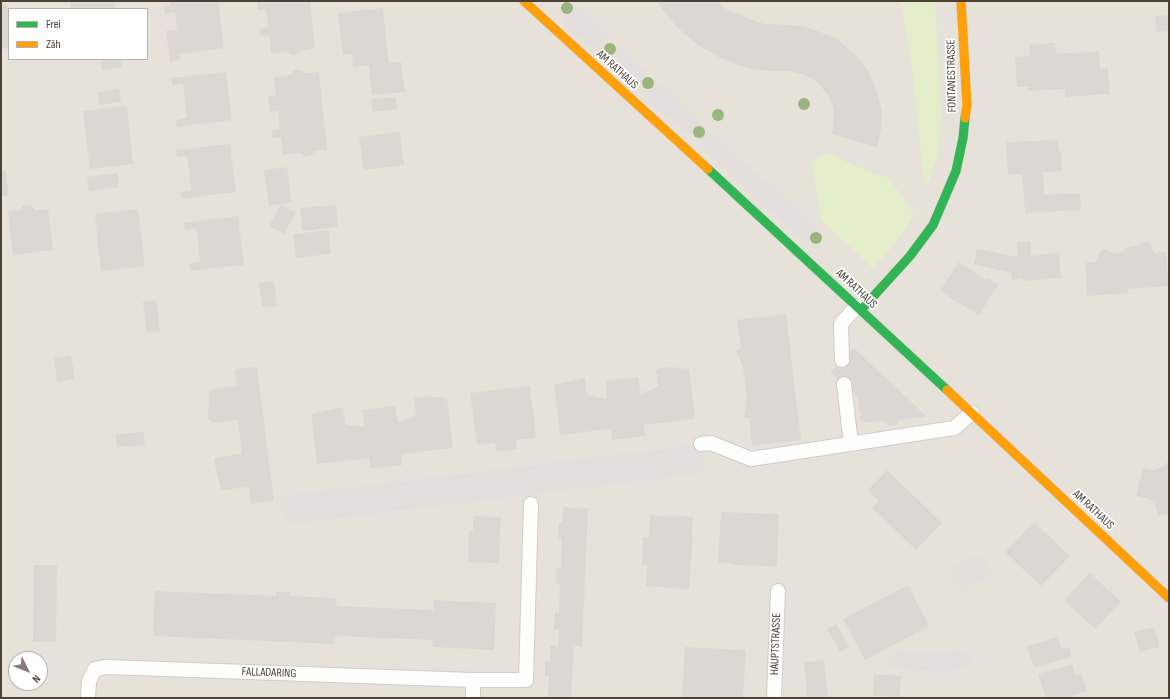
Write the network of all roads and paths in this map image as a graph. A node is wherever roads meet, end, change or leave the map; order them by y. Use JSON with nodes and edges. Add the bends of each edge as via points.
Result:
{"nodes":[{"id":1,"x":524,"y":1,"type":"edge"},
{"id":2,"x":961,"y":1,"type":"edge"},
{"id":3,"x":859,"y":308,"type":"junction"},
{"id":4,"x":842,"y":360,"type":"dead end"},
{"id":5,"x":844,"y":384,"type":"dead end"},
{"id":6,"x":972,"y":413,"type":"junction"},
{"id":7,"x":701,"y":444,"type":"dead end"},
{"id":8,"x":851,"y":444,"type":"junction"},
{"id":9,"x":531,"y":504,"type":"dead end"},
{"id":10,"x":778,"y":591,"type":"dead end"},
{"id":11,"x":1169,"y":598,"type":"edge"},
{"id":12,"x":473,"y":680,"type":"junction"},
{"id":13,"x":88,"y":698,"type":"edge"},
{"id":14,"x":473,"y":698,"type":"edge"},
{"id":15,"x":774,"y":698,"type":"edge"}],
"edges":[{"from":1,"to":3,"type":"street","name":"AM RATHAUS"},
{"from":2,"to":3,"type":"street","name":"FONTANESTRASSE","via":[[967,105],[956,171],[933,225],[910,256]]},
{"from":3,"to":4,"type":"lane","via":[[841,324]]},
{"from":3,"to":6,"type":"street","name":"AM RATHAUS"},
{"from":5,"to":8,"type":"lane"},
{"from":6,"to":8,"type":"lane","via":[[954,428]]},
{"from":6,"to":11,"type":"street","name":"AM RATHAUS"},
{"from":7,"to":8,"type":"lane","via":[[711,443],[750,458]]},
{"from":9,"to":12,"type":"lane","name":"FALLADARING","via":[[526,680]]},
{"from":10,"to":15,"type":"lane","name":"HAUPTSTRASSE"},
{"from":12,"to":13,"type":"lane","name":"FALLADARING","via":[[107,667],[95,669],[89,681]]},
{"from":12,"to":14,"type":"lane"}]}
